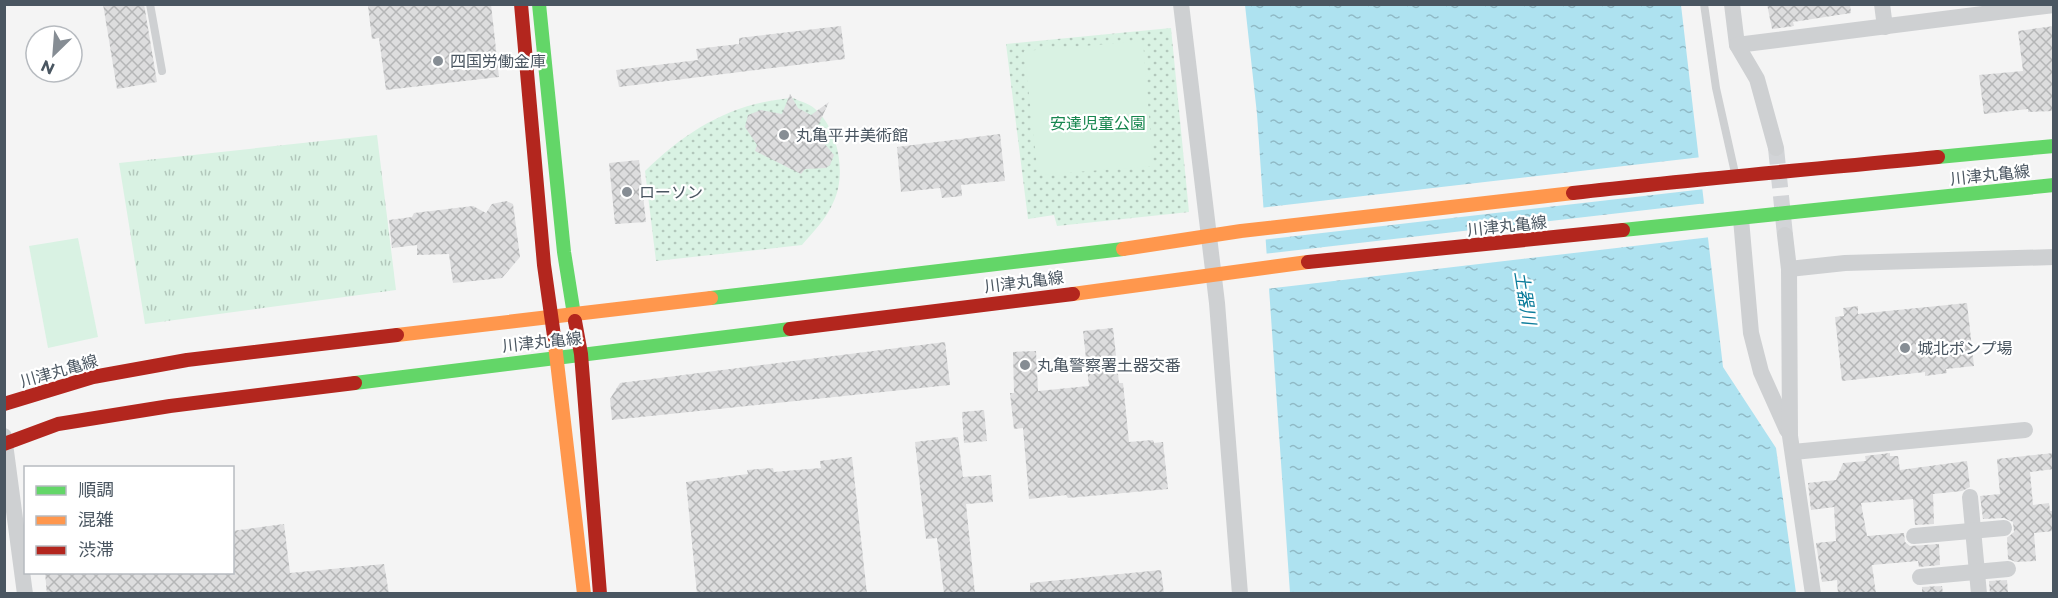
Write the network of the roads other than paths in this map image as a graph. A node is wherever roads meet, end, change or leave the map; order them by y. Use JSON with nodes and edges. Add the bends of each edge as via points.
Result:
{"nodes":[{"id":1,"x":150,"y":4,"type":"edge"},
{"id":2,"x":521,"y":4,"type":"edge"},
{"id":3,"x":539,"y":4,"type":"edge"},
{"id":4,"x":1181,"y":4,"type":"edge"},
{"id":5,"x":1704,"y":4,"type":"edge"},
{"id":6,"x":1732,"y":4,"type":"edge"},
{"id":7,"x":1882,"y":4,"type":"edge"},
{"id":8,"x":2054,"y":5,"type":"edge"},
{"id":9,"x":1885,"y":27,"type":"junction"},
{"id":10,"x":1737,"y":45,"type":"junction"},
{"id":11,"x":162,"y":71,"type":"dead end"},
{"id":12,"x":2054,"y":146,"type":"edge"},
{"id":13,"x":1776,"y":148,"type":"tunnel mouth"},
{"id":14,"x":1735,"y":174,"type":"junction"},
{"id":15,"x":2054,"y":185,"type":"edge"},
{"id":16,"x":1741,"y":219,"type":"junction"},
{"id":17,"x":1785,"y":235,"type":"tunnel mouth"},
{"id":18,"x":1208,"y":237,"type":"junction"},
{"id":19,"x":2054,"y":257,"type":"edge"},
{"id":20,"x":1789,"y":269,"type":"junction"},
{"id":21,"x":1213,"y":274,"type":"junction"},
{"id":22,"x":574,"y":313,"type":"junction"},
{"id":23,"x":550,"y":316,"type":"junction"},
{"id":24,"x":581,"y":354,"type":"junction"},
{"id":25,"x":555,"y":358,"type":"junction"},
{"id":26,"x":4,"y":404,"type":"edge"},
{"id":27,"x":2025,"y":430,"type":"dead end"},
{"id":28,"x":5,"y":441,"type":"edge"},
{"id":29,"x":1791,"y":444,"type":"junction"},
{"id":30,"x":1970,"y":497,"type":"dead end"},
{"id":31,"x":2004,"y":528,"type":"dead end"},
{"id":32,"x":1974,"y":531,"type":"junction"},
{"id":33,"x":1914,"y":536,"type":"dead end"},
{"id":34,"x":2008,"y":569,"type":"dead end"},
{"id":35,"x":1977,"y":572,"type":"junction"},
{"id":36,"x":1920,"y":577,"type":"dead end"},
{"id":37,"x":25,"y":594,"type":"edge"},
{"id":38,"x":584,"y":594,"type":"edge"},
{"id":39,"x":600,"y":594,"type":"edge"},
{"id":40,"x":1240,"y":594,"type":"edge"},
{"id":41,"x":1813,"y":594,"type":"edge"},
{"id":42,"x":1979,"y":594,"type":"edge"}],
"edges":[{"from":1,"to":11,"type":"lane"},
{"from":2,"to":23,"type":"main road"},
{"from":3,"to":22,"type":"main road","via":[[564,252]]},
{"from":4,"to":18,"type":"street"},
{"from":5,"to":14,"type":"lane","via":[[1716,88]]},
{"from":6,"to":10,"type":"street"},
{"from":7,"to":9,"type":"street"},
{"from":8,"to":9,"type":"street"},
{"from":9,"to":10,"type":"street"},
{"from":10,"to":13,"type":"street","via":[[1758,79]]},
{"from":12,"to":14,"type":"main road","name":"川津丸亀線"},
{"from":14,"to":18,"type":"main road","name":"川津丸亀線"},
{"from":15,"to":16,"type":"main road","name":"川津丸亀線"},
{"from":16,"to":21,"type":"main road","name":"川津丸亀線"},
{"from":16,"to":29,"type":"street","via":[[1751,333],[1761,372]]},
{"from":17,"to":20,"type":"street"},
{"from":18,"to":21,"type":"street"},
{"from":18,"to":22,"type":"main road","name":"川津丸亀線"},
{"from":19,"to":20,"type":"street","via":[[1845,263]]},
{"from":20,"to":29,"type":"street"},
{"from":21,"to":24,"type":"main road","name":"川津丸亀線"},
{"from":21,"to":40,"type":"street"},
{"from":22,"to":23,"type":"main road","name":"川津丸亀線"},
{"from":22,"to":24,"type":"main road"},
{"from":23,"to":25,"type":"main road"},
{"from":23,"to":26,"type":"main road","name":"川津丸亀線","via":[[187,360],[93,377]]},
{"from":24,"to":25,"type":"main road","name":"川津丸亀線"},
{"from":24,"to":39,"type":"main road"},
{"from":25,"to":28,"type":"main road","name":"川津丸亀線","via":[[170,406],[58,424]]},
{"from":25,"to":38,"type":"main road","via":[[563,398]]},
{"from":27,"to":29,"type":"street"},
{"from":28,"to":37,"type":"street"},
{"from":29,"to":41,"type":"street"},
{"from":30,"to":32,"type":"street"},
{"from":31,"to":32,"type":"street"},
{"from":32,"to":33,"type":"street"},
{"from":32,"to":35,"type":"street"},
{"from":34,"to":35,"type":"street"},
{"from":35,"to":36,"type":"street"},
{"from":35,"to":42,"type":"street"}]}
